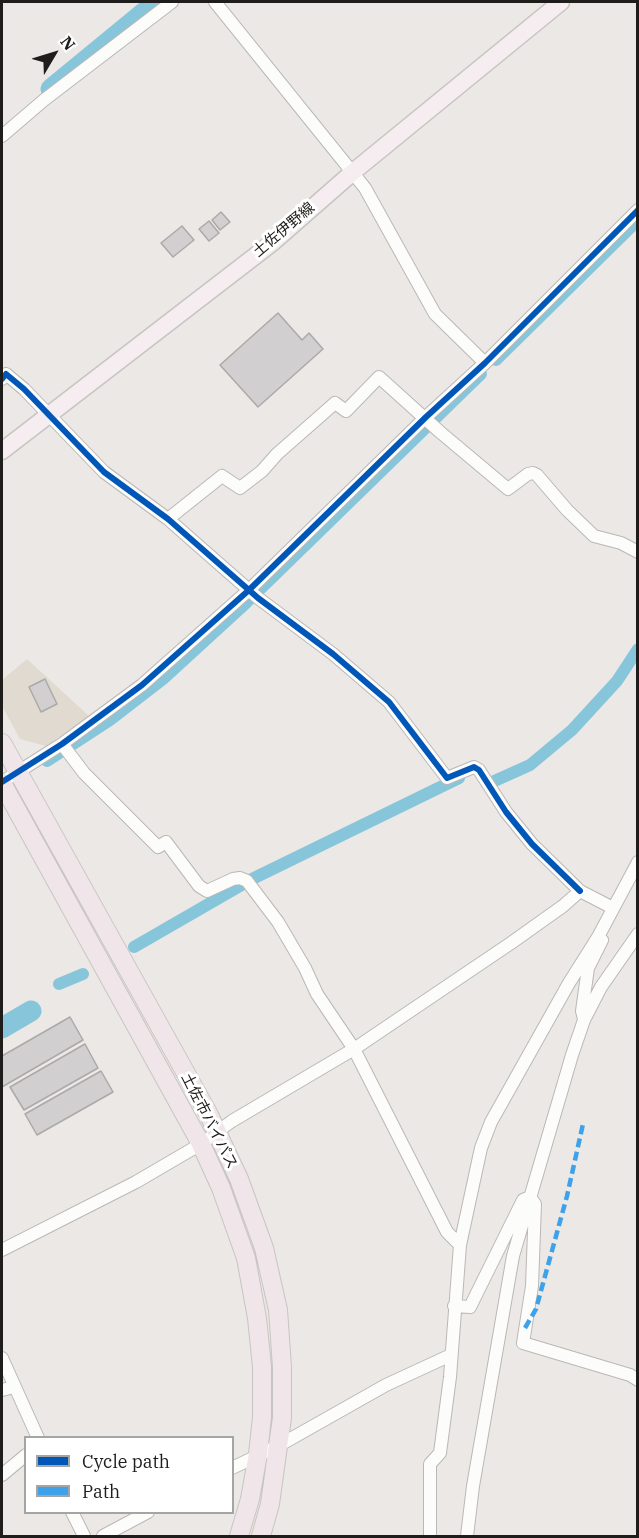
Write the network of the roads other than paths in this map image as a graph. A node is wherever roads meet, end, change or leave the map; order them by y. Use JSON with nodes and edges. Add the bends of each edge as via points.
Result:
{"nodes":[{"id":1,"x":172,"y":2,"type":"edge"},
{"id":2,"x":215,"y":2,"type":"edge"},
{"id":3,"x":561,"y":2,"type":"edge"},
{"id":4,"x":2,"y":136,"type":"edge"},
{"id":5,"x":353,"y":172,"type":"junction"},
{"id":6,"x":638,"y":210,"type":"edge"},
{"id":7,"x":485,"y":363,"type":"junction"},
{"id":8,"x":2,"y":379,"type":"edge"},
{"id":9,"x":49,"y":416,"type":"junction"},
{"id":10,"x":429,"y":421,"type":"junction"},
{"id":11,"x":2,"y":451,"type":"edge"},
{"id":12,"x":168,"y":519,"type":"junction"},
{"id":13,"x":638,"y":552,"type":"edge"},
{"id":14,"x":253,"y":593,"type":"junction"},
{"id":15,"x":2,"y":743,"type":"edge"},
{"id":16,"x":65,"y":748,"type":"junction"},
{"id":17,"x":7,"y":779,"type":"edge"},
{"id":18,"x":638,"y":862,"type":"edge"},
{"id":19,"x":580,"y":891,"type":"junction"},
{"id":20,"x":614,"y":908,"type":"junction"},
{"id":21,"x":638,"y":934,"type":"edge"},
{"id":22,"x":598,"y":937,"type":"junction"},
{"id":23,"x":584,"y":1020,"type":"junction"},
{"id":24,"x":354,"y":1049,"type":"junction"},
{"id":25,"x":216,"y":1131,"type":"junction"},
{"id":26,"x":201,"y":1144,"type":"junction"},
{"id":27,"x":530,"y":1197,"type":"junction"},
{"id":28,"x":460,"y":1245,"type":"junction"},
{"id":29,"x":2,"y":1250,"type":"edge"},
{"id":30,"x":454,"y":1306,"type":"junction"},
{"id":31,"x":451,"y":1355,"type":"junction"},
{"id":32,"x":2,"y":1358,"type":"edge"},
{"id":33,"x":638,"y":1380,"type":"edge"},
{"id":34,"x":14,"y":1387,"type":"junction"},
{"id":35,"x":2,"y":1390,"type":"edge"},
{"id":36,"x":38,"y":1436,"type":"edge"},
{"id":37,"x":278,"y":1446,"type":"junction"},
{"id":38,"x":258,"y":1454,"type":"junction"},
{"id":39,"x":24,"y":1457,"type":"edge"},
{"id":40,"x":234,"y":1467,"type":"edge"},
{"id":41,"x":2,"y":1475,"type":"edge"},
{"id":42,"x":73,"y":1514,"type":"edge"},
{"id":43,"x":144,"y":1514,"type":"edge"},
{"id":44,"x":84,"y":1536,"type":"edge"},
{"id":45,"x":103,"y":1536,"type":"edge"},
{"id":46,"x":239,"y":1536,"type":"edge"},
{"id":47,"x":261,"y":1536,"type":"edge"},
{"id":48,"x":430,"y":1536,"type":"edge"},
{"id":49,"x":467,"y":1536,"type":"edge"}],
"edges":[{"from":1,"to":4,"type":"street"},
{"from":2,"to":5,"type":"street"},
{"from":3,"to":5,"type":"main road","name":"土佐伊野線"},
{"from":5,"to":7,"type":"street","via":[[435,314]]},
{"from":5,"to":9,"type":"main road","name":"土佐伊野線","via":[[272,243]]},
{"from":6,"to":7,"type":"street"},
{"from":7,"to":10,"type":"street"},
{"from":8,"to":9,"type":"street","via":[[6,374]]},
{"from":9,"to":11,"type":"main road","name":"土佐伊野線"},
{"from":9,"to":12,"type":"street","via":[[104,472]]},
{"from":10,"to":12,"type":"street","via":[[379,377],[346,411],[335,403],[240,488],[222,476]]},
{"from":10,"to":13,"type":"street","via":[[508,489],[533,473],[594,536]]},
{"from":10,"to":14,"type":"street"},
{"from":12,"to":14,"type":"street"},
{"from":14,"to":16,"type":"street"},
{"from":14,"to":19,"type":"street","via":[[389,702],[447,778],[474,767],[479,770],[532,844]]},
{"from":15,"to":17,"type":"highway","name":"土佐市バイパス"},
{"from":16,"to":17,"type":"street"},
{"from":16,"to":24,"type":"street","via":[[84,773],[158,848],[166,842],[198,886],[207,891],[233,879],[247,881],[278,922],[317,994]]},
{"from":17,"to":25,"type":"highway","name":"土佐市バイパス"},
{"from":17,"to":26,"type":"highway","name":"土佐市バイパス"},
{"from":18,"to":20,"type":"street"},
{"from":19,"to":20,"type":"street"},
{"from":19,"to":24,"type":"street"},
{"from":20,"to":22,"type":"street"},
{"from":21,"to":23,"type":"street"},
{"from":22,"to":23,"type":"street","via":[[602,940],[588,968]]},
{"from":22,"to":28,"type":"street","via":[[491,1122],[480,1148]]},
{"from":23,"to":27,"type":"street"},
{"from":24,"to":25,"type":"street"},
{"from":24,"to":28,"type":"street","via":[[447,1232]]},
{"from":25,"to":26,"type":"street"},
{"from":25,"to":37,"type":"highway","name":"土佐市バイパス","via":[[239,1179],[264,1248],[278,1310],[282,1367]]},
{"from":26,"to":29,"type":"street"},
{"from":26,"to":38,"type":"highway","name":"土佐市バイパス","via":[[246,1258],[257,1317],[262,1367]]},
{"from":27,"to":30,"type":"street","via":[[523,1200],[470,1307]]},
{"from":27,"to":33,"type":"street","via":[[535,1204],[532,1286],[523,1343]]},
{"from":27,"to":49,"type":"street","via":[[513,1256]]},
{"from":28,"to":30,"type":"street"},
{"from":30,"to":31,"type":"street"},
{"from":31,"to":37,"type":"street","via":[[386,1385]]},
{"from":31,"to":48,"type":"street","via":[[440,1453],[430,1464]]},
{"from":32,"to":34,"type":"street"},
{"from":34,"to":35,"type":"street"},
{"from":34,"to":36,"type":"street"},
{"from":37,"to":38,"type":"street"},
{"from":37,"to":47,"type":"highway","name":"土佐市バイパス"},
{"from":38,"to":40,"type":"street"},
{"from":38,"to":46,"type":"highway","name":"土佐市バイパス"},
{"from":39,"to":41,"type":"street"},
{"from":42,"to":44,"type":"street"},
{"from":43,"to":45,"type":"street"}]}
